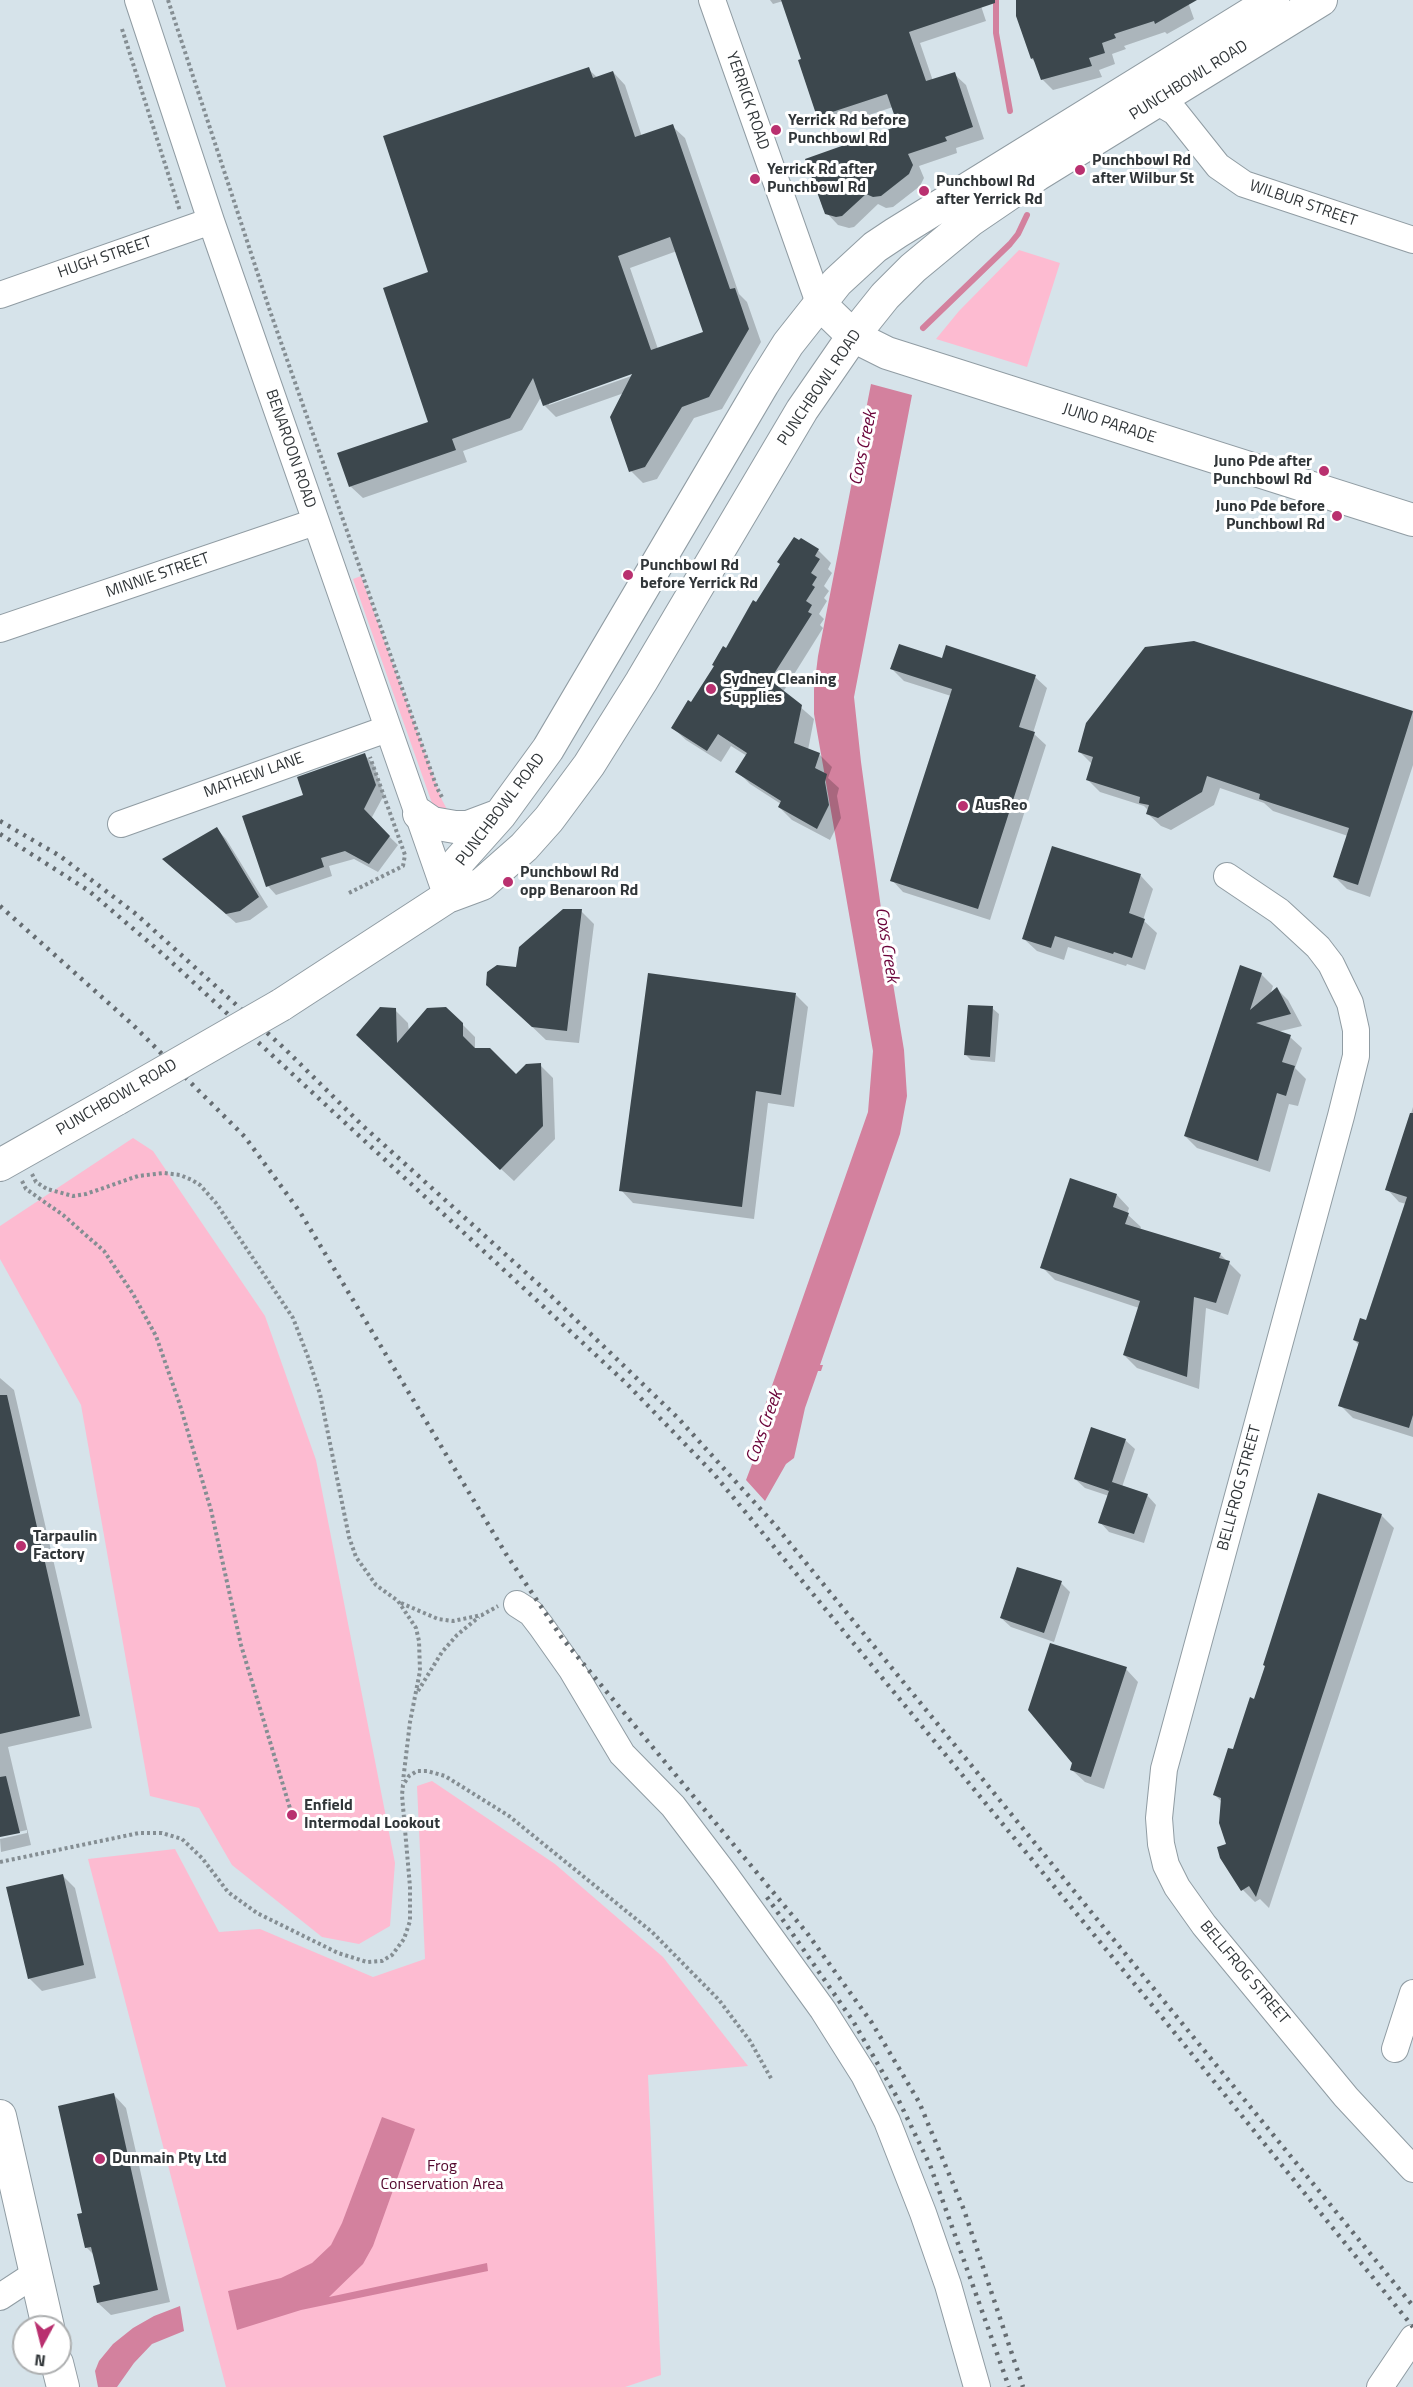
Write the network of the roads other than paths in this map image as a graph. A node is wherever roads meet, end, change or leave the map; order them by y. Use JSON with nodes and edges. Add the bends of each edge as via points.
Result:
{"nodes":[{"id":1,"x":138,"y":0,"type":"edge"},
{"id":2,"x":712,"y":0,"type":"edge"},
{"id":3,"x":1273,"y":0,"type":"edge"},
{"id":4,"x":1321,"y":0,"type":"edge"},
{"id":5,"x":1153,"y":103,"type":"junction"},
{"id":6,"x":211,"y":221,"type":"junction"},
{"id":7,"x":1413,"y":240,"type":"edge"},
{"id":8,"x":0,"y":295,"type":"edge"},
{"id":9,"x":819,"y":303,"type":"junction"},
{"id":10,"x":853,"y":336,"type":"junction"},
{"id":11,"x":1413,"y":520,"type":"edge"},
{"id":12,"x":315,"y":522,"type":"junction"},
{"id":13,"x":0,"y":629,"type":"edge"},
{"id":14,"x":387,"y":729,"type":"junction"},
{"id":15,"x":433,"y":809,"type":"junction"},
{"id":16,"x":500,"y":815,"type":"junction"},
{"id":17,"x":121,"y":824,"type":"dead end"},
{"id":18,"x":1227,"y":876,"type":"dead end"},
{"id":19,"x":447,"y":897,"type":"junction"},
{"id":20,"x":10,"y":1159,"type":"edge"},
{"id":21,"x":517,"y":1604,"type":"road end"},
{"id":22,"x":1413,"y":1994,"type":"edge"},
{"id":23,"x":1395,"y":2049,"type":"dead end"},
{"id":24,"x":0,"y":2116,"type":"edge"},
{"id":25,"x":1413,"y":2169,"type":"edge"},
{"id":26,"x":35,"y":2274,"type":"junction"},
{"id":27,"x":0,"y":2297,"type":"edge"},
{"id":28,"x":45,"y":2315,"type":"edge"},
{"id":29,"x":1413,"y":2338,"type":"edge"},
{"id":30,"x":977,"y":2387,"type":"edge"},
{"id":31,"x":1380,"y":2387,"type":"edge"}],
"edges":[{"from":1,"to":6,"type":"street","name":"BENAROON ROAD"},
{"from":2,"to":9,"type":"street","name":"YERRICK ROAD"},
{"from":3,"to":9,"type":"main road","name":"PUNCHBOWL ROAD","via":[[889,237],[858,262]]},
{"from":4,"to":5,"type":"main road","name":"PUNCHBOWL ROAD"},
{"from":5,"to":7,"type":"street","name":"WILBUR STREET","via":[[1175,112],[1218,166],[1244,184]]},
{"from":5,"to":10,"type":"main road","name":"PUNCHBOWL ROAD","via":[[971,220],[913,268]]},
{"from":6,"to":8,"type":"street","name":"HUGH STREET"},
{"from":6,"to":12,"type":"street","name":"BENAROON ROAD"},
{"from":9,"to":10,"type":"main road","name":"JUNO PARADE"},
{"from":9,"to":16,"type":"main road","name":"PUNCHBOWL ROAD","via":[[763,384],[553,740]]},
{"from":10,"to":11,"type":"main road","name":"JUNO PARADE","via":[[887,353]]},
{"from":10,"to":19,"type":"main road","name":"PUNCHBOWL ROAD","via":[[802,410],[641,682],[572,789],[540,830],[500,870],[482,884]]},
{"from":12,"to":13,"type":"street","name":"MINNIE STREET"},
{"from":12,"to":14,"type":"street","name":"BENAROON ROAD"},
{"from":14,"to":15,"type":"street","name":"BENAROON ROAD"},
{"from":14,"to":17,"type":"street","name":"MATHEW LANE"},
{"from":15,"to":16,"type":"main road","via":[[432,823],[455,827],[468,827]]},
{"from":15,"to":19,"type":"street","name":"BENAROON ROAD"},
{"from":16,"to":19,"type":"main road","name":"PUNCHBOWL ROAD","via":[[458,862]]},
{"from":18,"to":25,"type":"street","name":"BELLFROG STREET","via":[[1279,911],[1318,947],[1350,1003],[1356,1056],[1164,1769],[1159,1818],[1161,1844],[1166,1865],[1189,1905],[1346,2097]]},
{"from":19,"to":20,"type":"main road","name":"PUNCHBOWL ROAD","bridge":true,"via":[[281,1005]]},
{"from":21,"to":30,"type":"street","via":[[531,1613],[573,1670],[622,1754],[663,1795],[707,1850],[823,2010],[864,2075],[887,2121],[923,2213]]},
{"from":22,"to":23,"type":"street"},
{"from":24,"to":26,"type":"main road"},
{"from":26,"to":27,"type":"street"},
{"from":26,"to":28,"type":"main road"},
{"from":29,"to":31,"type":"street"}]}
